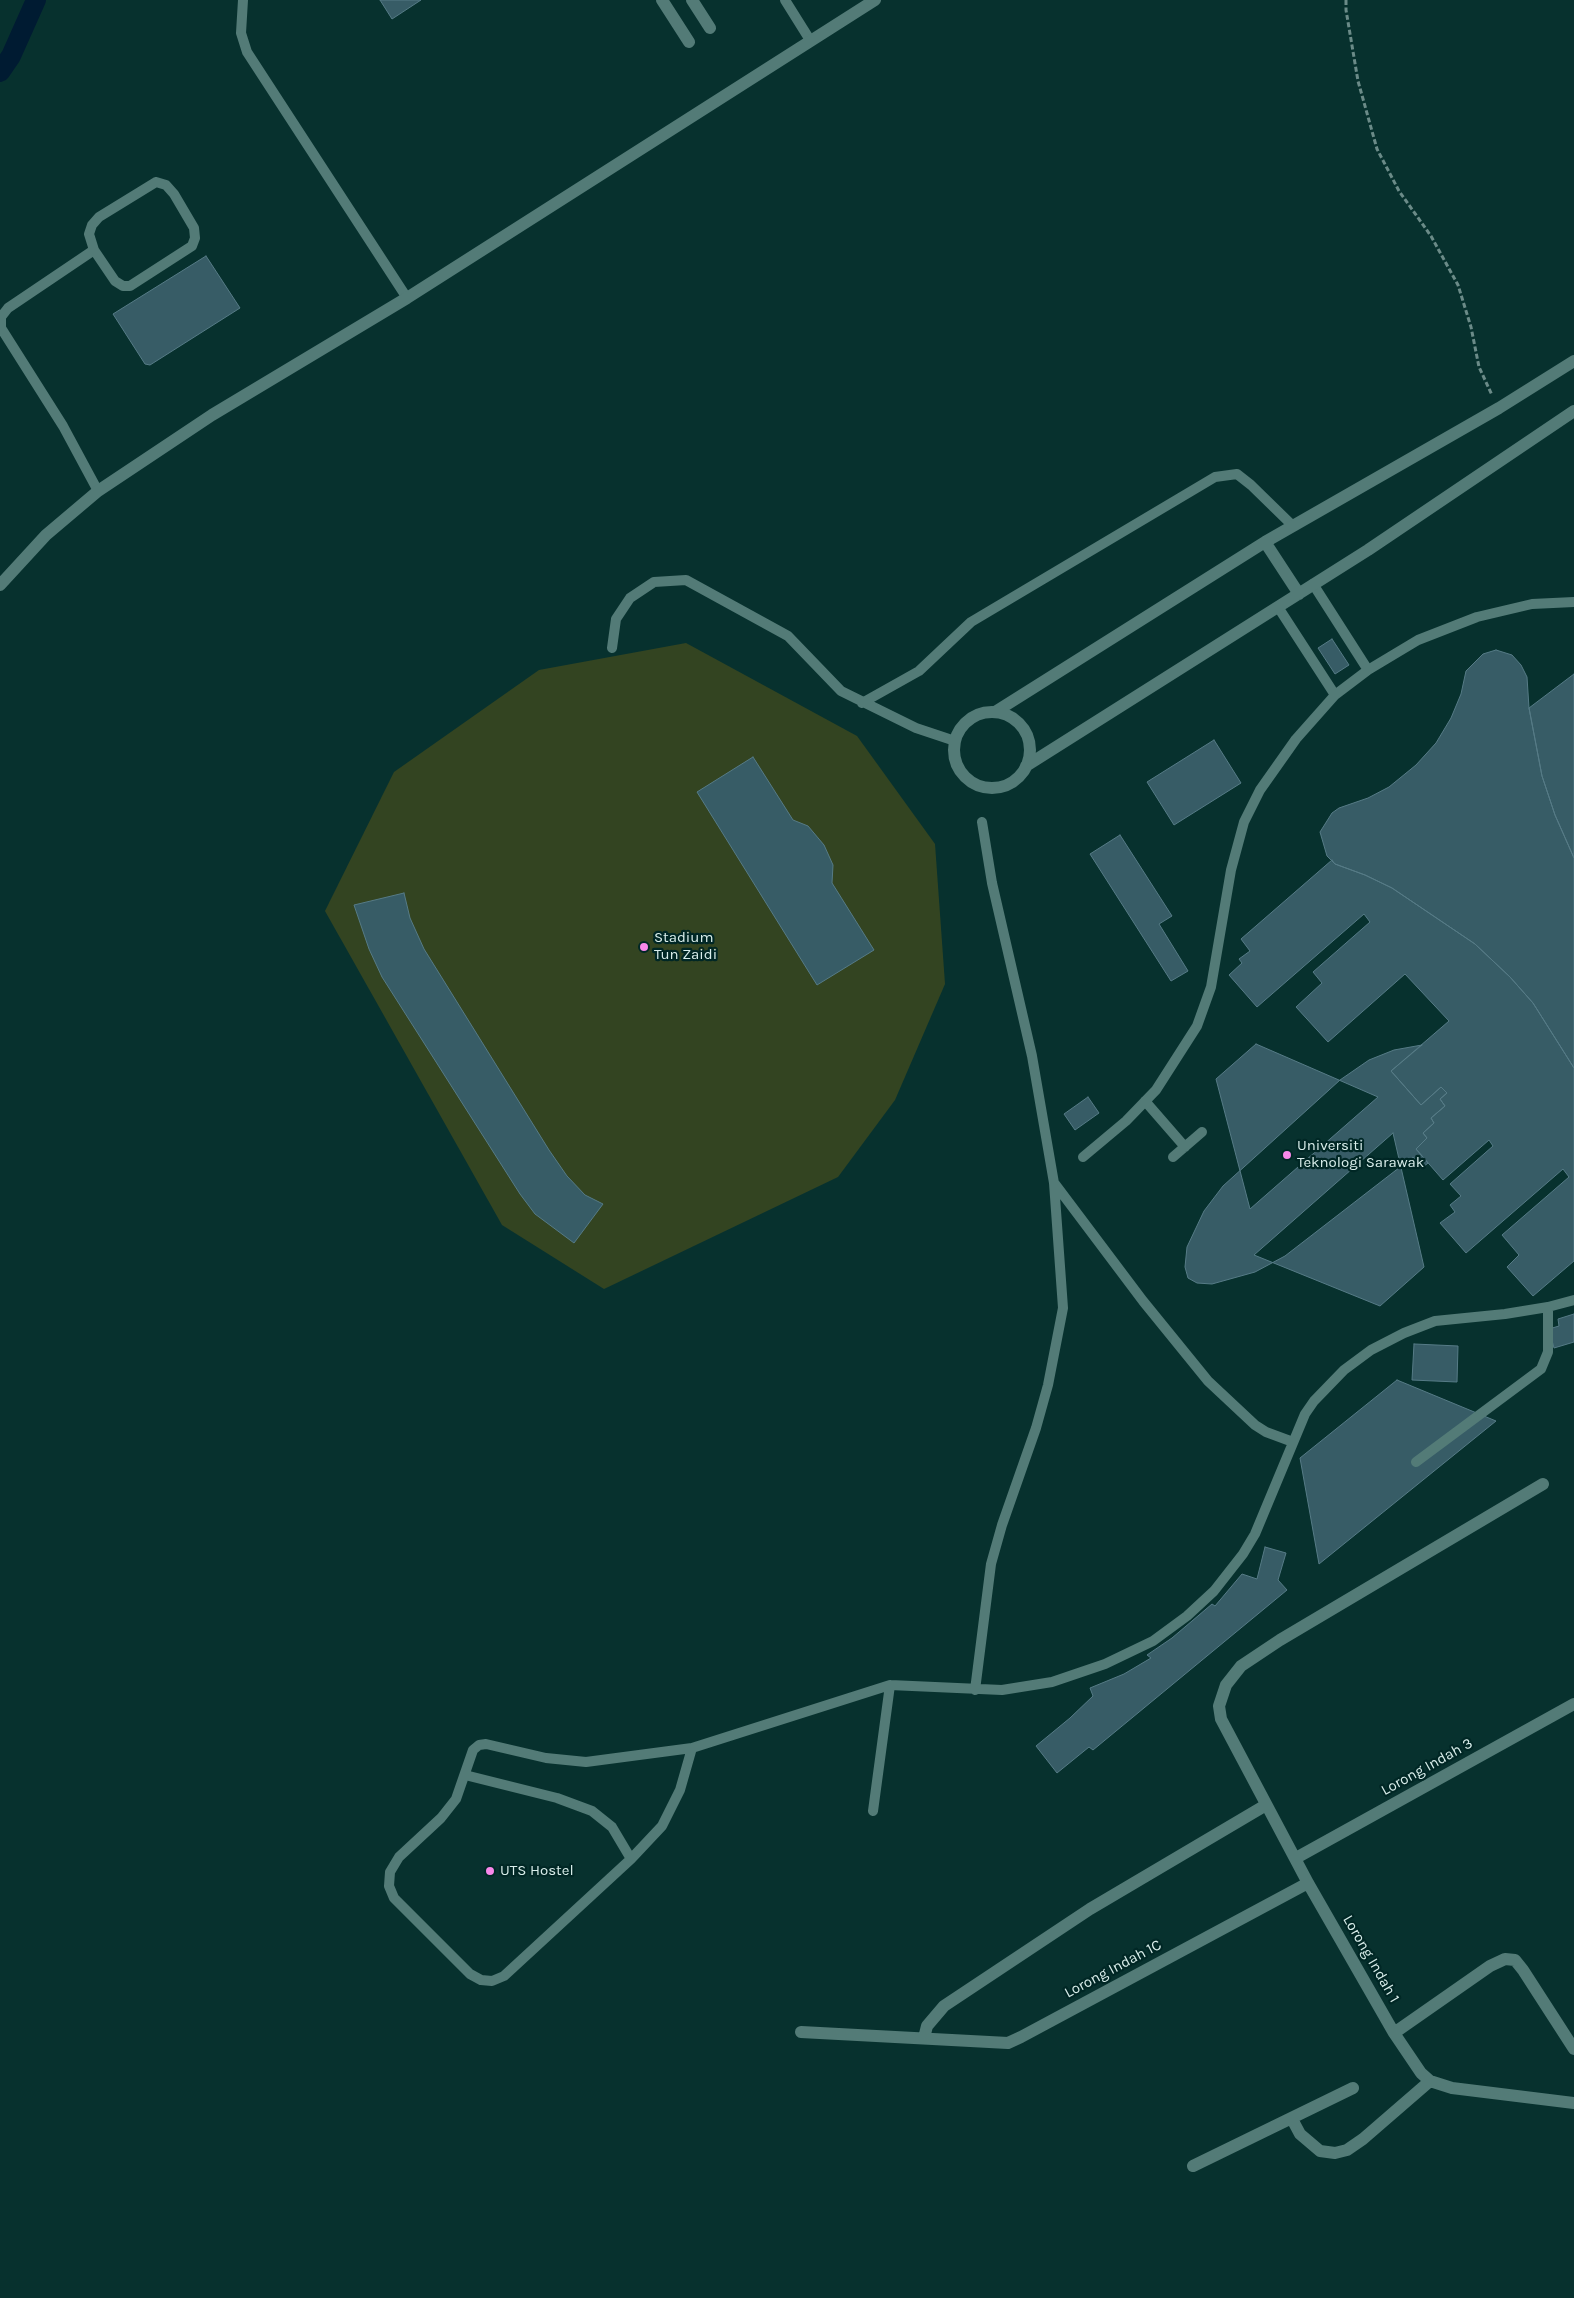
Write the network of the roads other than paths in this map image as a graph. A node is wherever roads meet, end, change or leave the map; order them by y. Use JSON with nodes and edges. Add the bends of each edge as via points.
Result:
{"nodes":[{"id":1,"x":243,"y":0,"type":"edge"},
{"id":2,"x":662,"y":0,"type":"edge"},
{"id":3,"x":692,"y":0,"type":"edge"},
{"id":4,"x":785,"y":0,"type":"edge"},
{"id":5,"x":875,"y":0,"type":"edge"},
{"id":6,"x":710,"y":28,"type":"dead end"},
{"id":7,"x":810,"y":40,"type":"junction"},
{"id":8,"x":689,"y":42,"type":"dead end"},
{"id":9,"x":94,"y":250,"type":"junction"},
{"id":10,"x":407,"y":298,"type":"junction"},
{"id":11,"x":1574,"y":361,"type":"edge"},
{"id":12,"x":1574,"y":411,"type":"edge"},
{"id":13,"x":98,"y":491,"type":"junction"},
{"id":14,"x":1293,"y":526,"type":"junction"},
{"id":15,"x":1265,"y":542,"type":"junction"},
{"id":16,"x":1313,"y":584,"type":"junction"},
{"id":17,"x":0,"y":585,"type":"edge"},
{"id":18,"x":1298,"y":594,"type":"junction"},
{"id":19,"x":1574,"y":602,"type":"edge"},
{"id":20,"x":1278,"y":606,"type":"junction"},
{"id":21,"x":612,"y":648,"type":"dead end"},
{"id":22,"x":1368,"y":670,"type":"junction"},
{"id":23,"x":1335,"y":695,"type":"junction"},
{"id":24,"x":862,"y":703,"type":"junction"},
{"id":25,"x":995,"y":712,"type":"junction"},
{"id":26,"x":955,"y":741,"type":"junction"},
{"id":27,"x":1026,"y":766,"type":"junction"},
{"id":28,"x":982,"y":822,"type":"dead end"},
{"id":29,"x":1145,"y":1101,"type":"junction"},
{"id":30,"x":1202,"y":1132,"type":"dead end"},
{"id":31,"x":1185,"y":1147,"type":"junction"},
{"id":32,"x":1083,"y":1157,"type":"dead end"},
{"id":33,"x":1173,"y":1158,"type":"dead end"},
{"id":34,"x":1054,"y":1183,"type":"junction"},
{"id":35,"x":1574,"y":1300,"type":"edge"},
{"id":36,"x":1548,"y":1307,"type":"junction"},
{"id":37,"x":1293,"y":1442,"type":"junction"},
{"id":38,"x":1416,"y":1462,"type":"dead end"},
{"id":39,"x":1543,"y":1484,"type":"dead end"},
{"id":40,"x":890,"y":1686,"type":"junction"},
{"id":41,"x":975,"y":1690,"type":"junction"},
{"id":42,"x":1574,"y":1704,"type":"edge"},
{"id":43,"x":692,"y":1748,"type":"junction"},
{"id":44,"x":465,"y":1775,"type":"junction"},
{"id":45,"x":1266,"y":1806,"type":"junction"},
{"id":46,"x":873,"y":1811,"type":"dead end"},
{"id":47,"x":1296,"y":1858,"type":"junction"},
{"id":48,"x":631,"y":1859,"type":"junction"},
{"id":49,"x":1308,"y":1882,"type":"junction"},
{"id":50,"x":801,"y":2032,"type":"dead end"},
{"id":51,"x":1394,"y":2033,"type":"junction"},
{"id":52,"x":924,"y":2038,"type":"junction"},
{"id":53,"x":1574,"y":2050,"type":"edge"},
{"id":54,"x":1430,"y":2081,"type":"junction"},
{"id":55,"x":1353,"y":2088,"type":"dead end"},
{"id":56,"x":1574,"y":2103,"type":"edge"},
{"id":57,"x":1292,"y":2119,"type":"junction"},
{"id":58,"x":1193,"y":2166,"type":"dead end"}],
"edges":[{"from":1,"to":10,"type":"lane","via":[[241,33],[247,52]]},
{"from":2,"to":8,"type":"street"},
{"from":3,"to":6,"type":"street"},
{"from":4,"to":7,"type":"lane"},
{"from":5,"to":7,"type":"street"},
{"from":7,"to":10,"type":"street"},
{"from":9,"to":9,"type":"lane","via":[[88,234],[95,221],[156,182],[174,194],[194,228],[192,246],[130,286],[115,281]]},
{"from":9,"to":13,"type":"lane","via":[[8,308],[1,317],[1,328],[63,426]]},
{"from":10,"to":13,"type":"street","via":[[212,415]]},
{"from":11,"to":14,"type":"street","via":[[1499,408]]},
{"from":12,"to":16,"type":"street"},
{"from":13,"to":17,"type":"street","via":[[46,535]]},
{"from":14,"to":15,"type":"street"},
{"from":14,"to":24,"type":"lane","via":[[1237,474],[1215,477],[971,622],[919,671]]},
{"from":15,"to":18,"type":"street"},
{"from":15,"to":25,"type":"street"},
{"from":16,"to":18,"type":"street"},
{"from":16,"to":22,"type":"lane"},
{"from":18,"to":20,"type":"street"},
{"from":19,"to":22,"type":"lane","via":[[1532,604],[1477,616],[1418,640]]},
{"from":20,"to":23,"type":"lane"},
{"from":20,"to":27,"type":"street"},
{"from":21,"to":24,"type":"lane","via":[[616,619],[630,598],[654,582],[686,580],[788,636],[841,691]]},
{"from":22,"to":23,"type":"lane"},
{"from":23,"to":29,"type":"lane","via":[[1296,739],[1260,790],[1244,822],[1230,870],[1211,987],[1197,1026],[1167,1075]]},
{"from":24,"to":26,"type":"lane","via":[[916,728]]},
{"from":25,"to":26,"type":"street","via":[[979,714],[966,723]]},
{"from":25,"to":27,"type":"street","via":[[1017,721],[1025,731],[1030,754]]},
{"from":26,"to":27,"type":"street","via":[[955,761],[959,770],[974,784],[998,788],[1020,776]]},
{"from":28,"to":34,"type":"lane","via":[[992,883],[1032,1056]]},
{"from":29,"to":31,"type":"lane"},
{"from":29,"to":32,"type":"lane"},
{"from":30,"to":31,"type":"lane"},
{"from":31,"to":33,"type":"lane"},
{"from":34,"to":37,"type":"lane","via":[[1208,1381],[1255,1426]]},
{"from":34,"to":41,"type":"lane","via":[[1063,1308],[1048,1385],[992,1564]]},
{"from":35,"to":36,"type":"lane"},
{"from":36,"to":37,"type":"lane","via":[[1435,1321],[1371,1350],[1344,1370],[1314,1401]]},
{"from":36,"to":38,"type":"lane","via":[[1548,1352],[1541,1369]]},
{"from":37,"to":41,"type":"lane","via":[[1255,1534],[1243,1554],[1214,1591],[1187,1616],[1153,1641],[1071,1677],[1024,1688]]},
{"from":39,"to":45,"type":"street","name":"Lorong Indah 1","via":[[1241,1666],[1226,1685],[1220,1701],[1221,1719]]},
{"from":40,"to":41,"type":"lane"},
{"from":40,"to":43,"type":"lane"},
{"from":40,"to":46,"type":"lane"},
{"from":42,"to":47,"type":"street","name":"Lorong Indah 3"},
{"from":43,"to":44,"type":"lane","via":[[586,1762],[546,1758],[486,1744],[473,1750]]},
{"from":43,"to":48,"type":"lane","via":[[680,1790],[662,1826]]},
{"from":44,"to":48,"type":"lane","via":[[557,1798],[592,1811],[612,1827]]},
{"from":44,"to":48,"type":"lane","via":[[456,1799],[441,1818],[399,1857],[390,1872],[389,1886],[402,1907],[470,1974],[481,1980],[492,1981],[504,1976]]},
{"from":45,"to":47,"type":"street","name":"Lorong Indah 1"},
{"from":45,"to":52,"type":"street","via":[[1090,1909],[944,2006],[927,2026]]},
{"from":47,"to":49,"type":"street","name":"Lorong Indah 1"},
{"from":49,"to":51,"type":"street","name":"Lorong Indah 1"},
{"from":49,"to":52,"type":"street","name":"Lorong Indah 1C","via":[[1022,2038],[1008,2043]]},
{"from":50,"to":52,"type":"street","name":"Lorong Indah 1C"},
{"from":51,"to":53,"type":"street","via":[[1490,1966],[1504,1959],[1515,1960]]},
{"from":51,"to":54,"type":"street","name":"Lorong Indah 1"},
{"from":54,"to":56,"type":"street","via":[[1452,2088]]},
{"from":54,"to":57,"type":"street","via":[[1347,2150],[1335,2153],[1320,2151],[1300,2134]]},
{"from":55,"to":57,"type":"street"},
{"from":57,"to":58,"type":"street"}]}
